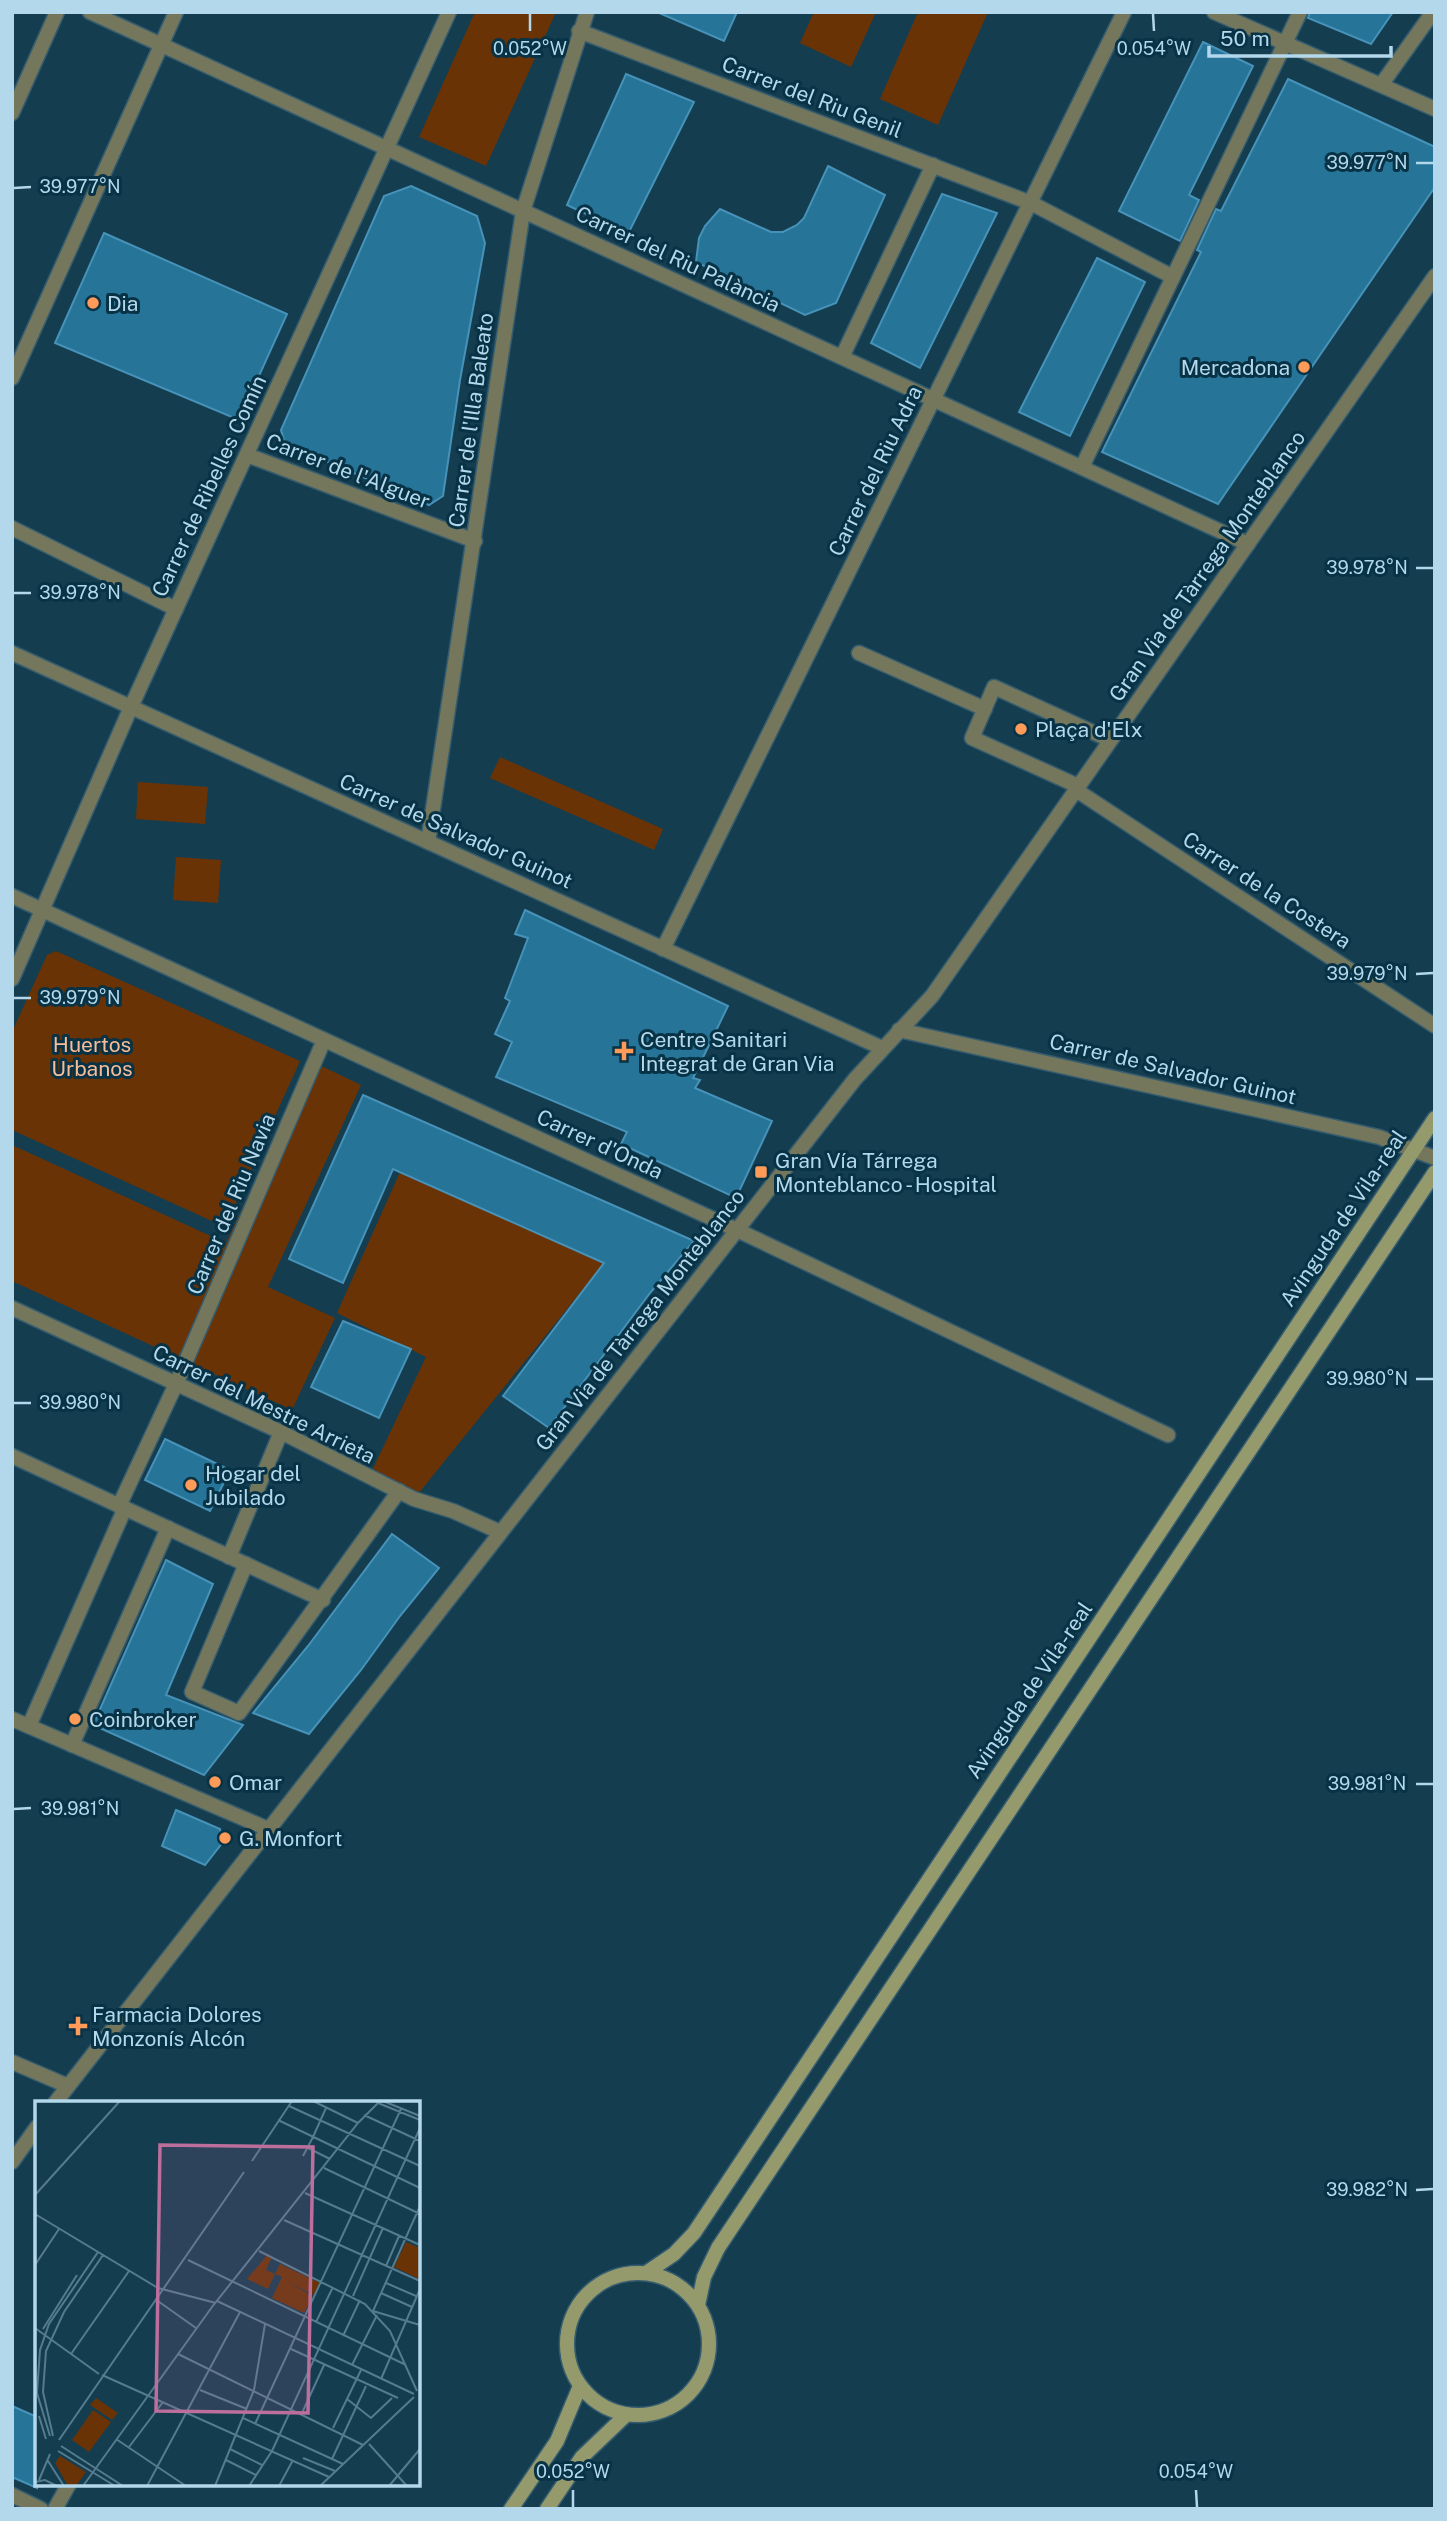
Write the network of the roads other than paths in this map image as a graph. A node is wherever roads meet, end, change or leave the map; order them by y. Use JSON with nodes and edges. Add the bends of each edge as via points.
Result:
{"nodes":[{"id":1,"x":57,"y":12,"type":"edge"},
{"id":2,"x":90,"y":12,"type":"edge"},
{"id":3,"x":176,"y":12,"type":"edge"},
{"id":4,"x":449,"y":12,"type":"edge"},
{"id":5,"x":587,"y":12,"type":"edge"},
{"id":6,"x":1124,"y":12,"type":"edge"},
{"id":7,"x":1214,"y":12,"type":"edge"},
{"id":8,"x":1300,"y":12,"type":"edge"},
{"id":9,"x":1433,"y":12,"type":"edge"},
{"id":10,"x":579,"y":31,"type":"junction"},
{"id":11,"x":1285,"y":43,"type":"junction"},
{"id":12,"x":161,"y":45,"type":"junction"},
{"id":13,"x":1381,"y":85,"type":"junction"},
{"id":14,"x":1435,"y":109,"type":"edge"},
{"id":15,"x":12,"y":113,"type":"edge"},
{"id":16,"x":387,"y":148,"type":"junction"},
{"id":17,"x":933,"y":165,"type":"junction"},
{"id":18,"x":1031,"y":203,"type":"junction"},
{"id":19,"x":523,"y":211,"type":"junction"},
{"id":20,"x":1435,"y":276,"type":"edge"},
{"id":21,"x":1173,"y":277,"type":"junction"},
{"id":22,"x":842,"y":357,"type":"junction"},
{"id":23,"x":12,"y":378,"type":"edge"},
{"id":24,"x":934,"y":399,"type":"junction"},
{"id":25,"x":247,"y":455,"type":"junction"},
{"id":26,"x":1082,"y":467,"type":"junction"},
{"id":27,"x":12,"y":528,"type":"edge"},
{"id":28,"x":475,"y":541,"type":"junction"},
{"id":29,"x":1248,"y":544,"type":"junction"},
{"id":30,"x":176,"y":609,"type":"junction"},
{"id":31,"x":12,"y":653,"type":"edge"},
{"id":32,"x":859,"y":653,"type":"dead end"},
{"id":33,"x":131,"y":707,"type":"junction"},
{"id":34,"x":985,"y":709,"type":"junction"},
{"id":35,"x":1110,"y":740,"type":"junction"},
{"id":36,"x":1077,"y":788,"type":"junction"},
{"id":37,"x":428,"y":842,"type":"junction"},
{"id":38,"x":12,"y":896,"type":"edge"},
{"id":39,"x":43,"y":910,"type":"junction"},
{"id":40,"x":663,"y":949,"type":"junction"},
{"id":41,"x":12,"y":979,"type":"edge"},
{"id":42,"x":1435,"y":1026,"type":"edge"},
{"id":43,"x":900,"y":1030,"type":"junction"},
{"id":44,"x":324,"y":1040,"type":"junction"},
{"id":45,"x":882,"y":1048,"type":"junction"},
{"id":46,"x":1435,"y":1118,"type":"edge"},
{"id":47,"x":1414,"y":1149,"type":"junction"},
{"id":48,"x":1435,"y":1158,"type":"edge"},
{"id":49,"x":1435,"y":1172,"type":"edge"},
{"id":50,"x":737,"y":1230,"type":"junction"},
{"id":51,"x":12,"y":1308,"type":"edge"},
{"id":52,"x":176,"y":1384,"type":"junction"},
{"id":53,"x":281,"y":1432,"type":"junction"},
{"id":54,"x":1168,"y":1435,"type":"dead end"},
{"id":55,"x":12,"y":1456,"type":"edge"},
{"id":56,"x":399,"y":1491,"type":"junction"},
{"id":57,"x":122,"y":1507,"type":"junction"},
{"id":58,"x":168,"y":1528,"type":"junction"},
{"id":59,"x":500,"y":1532,"type":"junction"},
{"id":60,"x":229,"y":1556,"type":"junction"},
{"id":61,"x":246,"y":1564,"type":"junction"},
{"id":62,"x":323,"y":1600,"type":"junction"},
{"id":63,"x":12,"y":1719,"type":"edge"},
{"id":64,"x":29,"y":1726,"type":"junction"},
{"id":65,"x":72,"y":1745,"type":"junction"},
{"id":66,"x":268,"y":1829,"type":"junction"},
{"id":67,"x":12,"y":2062,"type":"edge"},
{"id":68,"x":68,"y":2086,"type":"junction"},
{"id":69,"x":57,"y":2101,"type":"edge"},
{"id":70,"x":35,"y":2130,"type":"edge"},
{"id":71,"x":12,"y":2162,"type":"edge"},
{"id":72,"x":646,"y":2273,"type":"junction"},
{"id":73,"x":698,"y":2305,"type":"junction"},
{"id":74,"x":580,"y":2386,"type":"junction"},
{"id":75,"x":626,"y":2415,"type":"junction"},
{"id":76,"x":68,"y":2486,"type":"edge"},
{"id":77,"x":12,"y":2495,"type":"edge"},
{"id":78,"x":41,"y":2509,"type":"edge"},
{"id":79,"x":55,"y":2509,"type":"edge"},
{"id":80,"x":511,"y":2509,"type":"edge"},
{"id":81,"x":547,"y":2509,"type":"edge"}],
"edges":[{"from":1,"to":15,"type":"street"},
{"from":2,"to":12,"type":"street","name":"Carrer del Riu Palància"},
{"from":3,"to":12,"type":"street"},
{"from":4,"to":16,"type":"street","name":"Carrer de Ribelles Comín"},
{"from":5,"to":10,"type":"street","name":"Carrer de l'Illa Baleato"},
{"from":6,"to":18,"type":"street","name":"Carrer del Riu Adra"},
{"from":7,"to":11,"type":"street"},
{"from":8,"to":11,"type":"street"},
{"from":9,"to":13,"type":"street"},
{"from":10,"to":17,"type":"street","name":"Carrer del Riu Genil"},
{"from":10,"to":19,"type":"street","name":"Carrer de l'Illa Baleato"},
{"from":11,"to":13,"type":"street"},
{"from":11,"to":21,"type":"street"},
{"from":12,"to":16,"type":"street","name":"Carrer del Riu Palància"},
{"from":12,"to":23,"type":"street"},
{"from":13,"to":14,"type":"street"},
{"from":16,"to":19,"type":"street","name":"Carrer del Riu Palància"},
{"from":16,"to":25,"type":"street","name":"Carrer de Ribelles Comín"},
{"from":17,"to":18,"type":"street","name":"Carrer del Riu Genil"},
{"from":17,"to":22,"type":"street"},
{"from":18,"to":21,"type":"street","name":"Carrer del Riu Genil"},
{"from":18,"to":24,"type":"street","name":"Carrer del Riu Adra"},
{"from":19,"to":22,"type":"street","name":"Carrer del Riu Palància"},
{"from":19,"to":28,"type":"street","name":"Carrer de l'Illa Baleato"},
{"from":20,"to":29,"type":"street","name":"Gran Via de Tàrrega Monteblanco"},
{"from":21,"to":26,"type":"street"},
{"from":22,"to":24,"type":"street","name":"Carrer del Riu Palància"},
{"from":24,"to":26,"type":"street","name":"Carrer del Riu Palància"},
{"from":24,"to":40,"type":"street","name":"Carrer del Riu Adra"},
{"from":25,"to":28,"type":"street","name":"Carrer de l'Alguer"},
{"from":25,"to":30,"type":"street","name":"Carrer de Ribelles Comín"},
{"from":26,"to":29,"type":"street","name":"Carrer del Riu Palància"},
{"from":27,"to":30,"type":"street"},
{"from":28,"to":37,"type":"street","name":"Carrer de l'Illa Baleato"},
{"from":29,"to":35,"type":"street","name":"Gran Via de Tàrrega Monteblanco"},
{"from":30,"to":33,"type":"street","name":"Carrer de Ribelles Comín"},
{"from":31,"to":33,"type":"street","name":"Carrer de Salvador Guinot"},
{"from":32,"to":34,"type":"street"},
{"from":33,"to":37,"type":"street","name":"Carrer de Salvador Guinot"},
{"from":33,"to":39,"type":"street","name":"Carrer de Ribelles Comín"},
{"from":34,"to":35,"type":"street","via":[[994,687]]},
{"from":34,"to":36,"type":"street","via":[[972,738]]},
{"from":35,"to":36,"type":"street","name":"Gran Via de Tàrrega Monteblanco"},
{"from":36,"to":42,"type":"street","name":"Carrer de la Costera"},
{"from":36,"to":43,"type":"street","name":"Gran Via de Tàrrega Monteblanco","via":[[932,996]]},
{"from":37,"to":40,"type":"street","name":"Carrer de Salvador Guinot"},
{"from":38,"to":39,"type":"street","name":"Carrer d'Onda"},
{"from":39,"to":41,"type":"street","name":"Carrer de Ribelles Comín"},
{"from":39,"to":44,"type":"street","name":"Carrer d'Onda"},
{"from":40,"to":45,"type":"street","name":"Carrer de Salvador Guinot"},
{"from":43,"to":45,"type":"street","name":"Gran Via de Tàrrega Monteblanco"},
{"from":43,"to":47,"type":"street","name":"Carrer de Salvador Guinot","via":[[1379,1137]]},
{"from":44,"to":50,"type":"street","name":"Carrer d'Onda"},
{"from":44,"to":52,"type":"street","name":"Carrer del Riu Navia"},
{"from":45,"to":50,"type":"street","name":"Gran Via de Tàrrega Monteblanco"},
{"from":46,"to":47,"type":"main road","name":"Avinguda de Vila-real"},
{"from":47,"to":48,"type":"street","name":"Carrer de Salvador Guinot"},
{"from":47,"to":72,"type":"main road","name":"Avinguda de Vila-real","via":[[694,2233]]},
{"from":49,"to":73,"type":"main road","via":[[718,2248],[704,2277]]},
{"from":50,"to":54,"type":"street","name":"Carrer d'Onda"},
{"from":50,"to":59,"type":"street","name":"Gran Via de Tàrrega Monteblanco"},
{"from":51,"to":52,"type":"street","name":"Carrer del Mestre Arrieta"},
{"from":52,"to":53,"type":"street","name":"Carrer del Mestre Arrieta"},
{"from":52,"to":57,"type":"street","name":"Carrer del Riu Navia"},
{"from":53,"to":56,"type":"street","name":"Carrer del Mestre Arrieta"},
{"from":53,"to":60,"type":"street"},
{"from":55,"to":57,"type":"street"},
{"from":56,"to":59,"type":"street","name":"Carrer del Mestre Arrieta"},
{"from":56,"to":62,"type":"street"},
{"from":57,"to":58,"type":"street"},
{"from":57,"to":64,"type":"street","name":"Carrer del Riu Navia"},
{"from":58,"to":60,"type":"street"},
{"from":58,"to":65,"type":"street"},
{"from":59,"to":66,"type":"street","name":"Gran Via de Tàrrega Monteblanco"},
{"from":60,"to":61,"type":"street"},
{"from":61,"to":62,"type":"street"},
{"from":61,"to":62,"type":"street","via":[[192,1692],[239,1713]]},
{"from":63,"to":64,"type":"street"},
{"from":64,"to":65,"type":"street"},
{"from":65,"to":66,"type":"street"},
{"from":66,"to":68,"type":"street","name":"Gran Via de Tàrrega Monteblanco"},
{"from":67,"to":68,"type":"street"},
{"from":68,"to":69,"type":"street","name":"Gran Via de Tàrrega Monteblanco"},
{"from":70,"to":71,"type":"street"},
{"from":72,"to":73,"type":"main road","via":[[684,2289]]},
{"from":72,"to":74,"type":"main road","via":[[605,2281],[575,2311],[567,2349]]},
{"from":73,"to":75,"type":"main road","via":[[710,2338],[702,2377],[689,2395],[670,2408],[649,2415]]},
{"from":74,"to":75,"type":"main road","via":[[608,2410]]},
{"from":74,"to":80,"type":"main road","via":[[557,2441]]},
{"from":75,"to":81,"type":"main road","via":[[582,2457]]},
{"from":76,"to":79,"type":"street"},
{"from":77,"to":78,"type":"street"}]}
